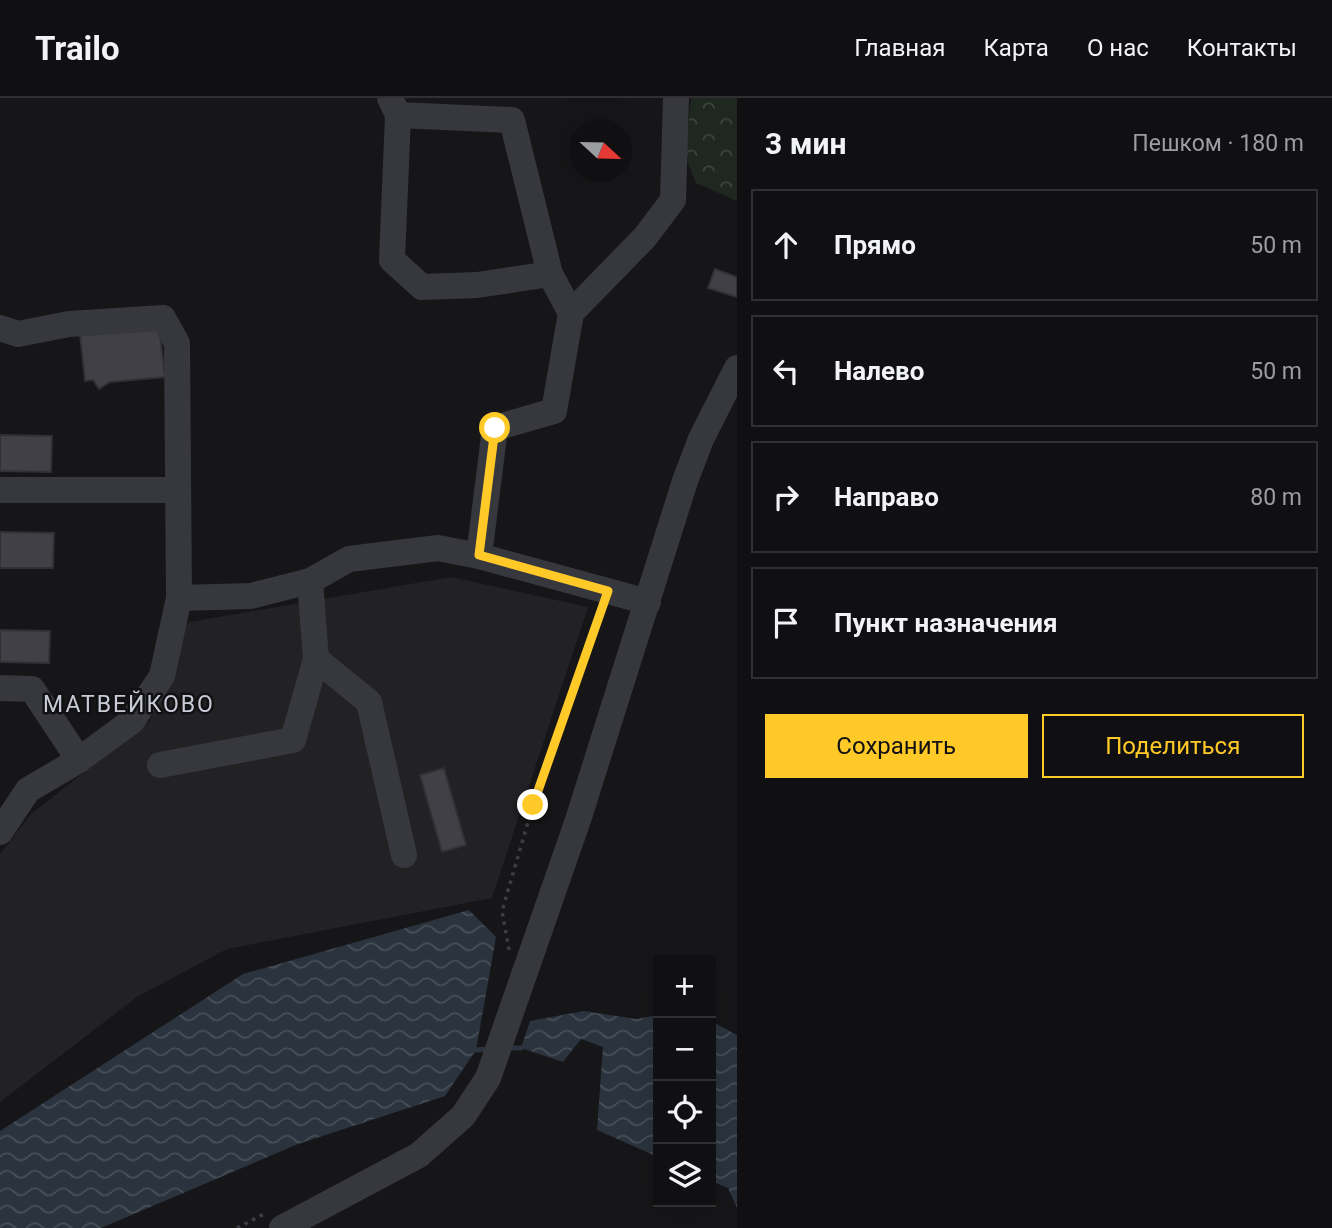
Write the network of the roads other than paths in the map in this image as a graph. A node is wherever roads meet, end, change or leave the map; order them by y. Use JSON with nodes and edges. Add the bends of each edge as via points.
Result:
{"nodes":[{"id":1,"x":676,"y":98,"type":"edge"},
{"id":2,"x":394,"y":107,"type":"edge"},
{"id":3,"x":550,"y":274,"type":"junction"},
{"id":4,"x":571,"y":313,"type":"junction"},
{"id":5,"x":0,"y":328,"type":"edge"},
{"id":6,"x":737,"y":368,"type":"edge"},
{"id":7,"x":0,"y":489,"type":"edge"},
{"id":8,"x":178,"y":490,"type":"junction"},
{"id":9,"x":479,"y":555,"type":"junction"},
{"id":10,"x":310,"y":581,"type":"junction"},
{"id":11,"x":178,"y":598,"type":"junction"},
{"id":12,"x":648,"y":602,"type":"junction"},
{"id":13,"x":316,"y":659,"type":"junction"},
{"id":14,"x":0,"y":688,"type":"edge"},
{"id":15,"x":79,"y":760,"type":"junction"},
{"id":16,"x":160,"y":765,"type":"dead end"},
{"id":17,"x":0,"y":832,"type":"edge"},
{"id":18,"x":404,"y":855,"type":"dead end"},
{"id":19,"x":282,"y":1228,"type":"edge"}],
"edges":[{"from":1,"to":4,"type":"street","via":[[673,200],[645,237]]},
{"from":2,"to":3,"type":"street","via":[[512,120]]},
{"from":2,"to":3,"type":"street","via":[[392,260],[422,287],[477,285]]},
{"from":3,"to":4,"type":"street"},
{"from":4,"to":9,"type":"street","via":[[554,411],[495,428]]},
{"from":5,"to":8,"type":"street","via":[[18,334],[69,324],[163,318],[177,343]]},
{"from":6,"to":12,"type":"street","via":[[701,439]]},
{"from":7,"to":8,"type":"street"},
{"from":8,"to":11,"type":"street"},
{"from":9,"to":10,"type":"street","via":[[438,548],[349,559]]},
{"from":9,"to":12,"type":"street"},
{"from":10,"to":11,"type":"street","via":[[251,596]]},
{"from":10,"to":13,"type":"street"},
{"from":11,"to":15,"type":"street","via":[[162,676],[132,721]]},
{"from":12,"to":19,"type":"street","via":[[488,1077],[463,1116],[419,1155]]},
{"from":13,"to":16,"type":"street","via":[[293,740]]},
{"from":13,"to":18,"type":"street","via":[[369,702]]},
{"from":14,"to":15,"type":"street","via":[[32,689]]},
{"from":15,"to":17,"type":"street","via":[[28,790]]}]}
